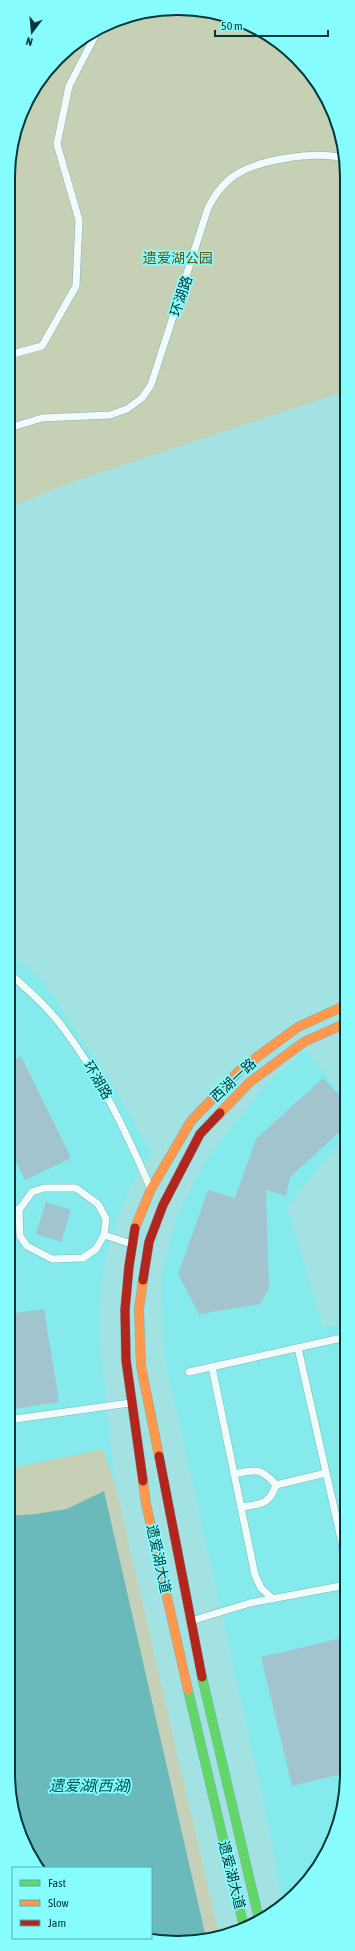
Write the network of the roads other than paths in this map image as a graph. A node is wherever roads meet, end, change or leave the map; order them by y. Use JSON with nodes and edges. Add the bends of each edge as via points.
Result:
{"nodes":[{"id":1,"x":94,"y":38,"type":"edge"},
{"id":2,"x":339,"y":157,"type":"edge"},
{"id":3,"x":15,"y":353,"type":"edge"},
{"id":4,"x":15,"y":426,"type":"edge"},
{"id":5,"x":15,"y":978,"type":"edge"},
{"id":6,"x":340,"y":1007,"type":"edge"},
{"id":7,"x":340,"y":1026,"type":"edge"},
{"id":8,"x":157,"y":1197,"type":"junction"},
{"id":9,"x":15,"y":1209,"type":"edge"},
{"id":10,"x":19,"y":1210,"type":"junction"},
{"id":11,"x":104,"y":1235,"type":"junction"},
{"id":12,"x":132,"y":1244,"type":"junction"},
{"id":13,"x":148,"y":1248,"type":"junction"},
{"id":14,"x":340,"y":1339,"type":"edge"},
{"id":15,"x":298,"y":1348,"type":"junction"},
{"id":16,"x":212,"y":1367,"type":"junction"},
{"id":17,"x":189,"y":1372,"type":"dead end"},
{"id":18,"x":148,"y":1401,"type":"junction"},
{"id":19,"x":132,"y":1403,"type":"junction"},
{"id":20,"x":15,"y":1419,"type":"edge"},
{"id":21,"x":326,"y":1473,"type":"junction"},
{"id":22,"x":234,"y":1474,"type":"junction"},
{"id":23,"x":276,"y":1484,"type":"junction"},
{"id":24,"x":241,"y":1507,"type":"junction"},
{"id":25,"x":340,"y":1535,"type":"edge"},
{"id":26,"x":340,"y":1586,"type":"edge"},
{"id":27,"x":273,"y":1599,"type":"junction"},
{"id":28,"x":191,"y":1621,"type":"junction"},
{"id":29,"x":258,"y":1914,"type":"edge"},
{"id":30,"x":243,"y":1922,"type":"edge"}],
"edges":[{"from":1,"to":3,"type":"lane","via":[[69,86],[57,144],[79,220],[76,286],[42,346]]},
{"from":2,"to":4,"type":"lane","name":"环湖路","via":[[306,155],[254,167],[231,178],[215,195],[208,208],[151,385],[142,398],[127,409],[110,415],[42,418]]},
{"from":5,"to":8,"type":"lane","name":"环湖路","via":[[64,1028],[89,1065],[112,1104]]},
{"from":6,"to":8,"type":"main road","name":"西湖一路","via":[[298,1027],[242,1068],[191,1121]]},
{"from":7,"to":8,"type":"main road","name":"西湖一路","via":[[304,1042],[250,1082],[200,1134]]},
{"from":8,"to":12,"type":"main road","name":"遗爱湖大道","via":[[134,1232]]},
{"from":8,"to":13,"type":"main road","name":"遗爱湖大道"},
{"from":9,"to":10,"type":"lane"},
{"from":10,"to":11,"type":"lane","via":[[32,1192],[44,1188],[76,1188],[98,1204],[106,1219]]},
{"from":10,"to":11,"type":"lane","via":[[20,1236],[27,1246],[52,1259],[83,1258],[96,1249]]},
{"from":11,"to":12,"type":"lane"},
{"from":12,"to":13,"type":"lane"},
{"from":12,"to":19,"type":"main road","name":"遗爱湖大道","via":[[125,1310],[126,1360]]},
{"from":13,"to":18,"type":"main road","name":"遗爱湖大道","via":[[139,1309],[141,1366]]},
{"from":14,"to":15,"type":"lane"},
{"from":15,"to":16,"type":"lane"},
{"from":15,"to":21,"type":"lane"},
{"from":16,"to":17,"type":"lane"},
{"from":16,"to":22,"type":"lane"},
{"from":18,"to":19,"type":"lane"},
{"from":18,"to":28,"type":"main road","name":"遗爱湖大道"},
{"from":19,"to":20,"type":"lane"},
{"from":19,"to":30,"type":"main road","name":"遗爱湖大道","via":[[146,1504]]},
{"from":21,"to":23,"type":"lane"},
{"from":21,"to":25,"type":"lane"},
{"from":22,"to":23,"type":"lane","via":[[254,1470],[267,1474]]},
{"from":22,"to":24,"type":"lane"},
{"from":23,"to":24,"type":"lane","via":[[272,1496],[261,1503]]},
{"from":24,"to":27,"type":"lane","via":[[255,1575],[261,1588]]},
{"from":26,"to":27,"type":"lane"},
{"from":27,"to":28,"type":"lane"},
{"from":28,"to":29,"type":"main road","name":"遗爱湖大道"}]}
